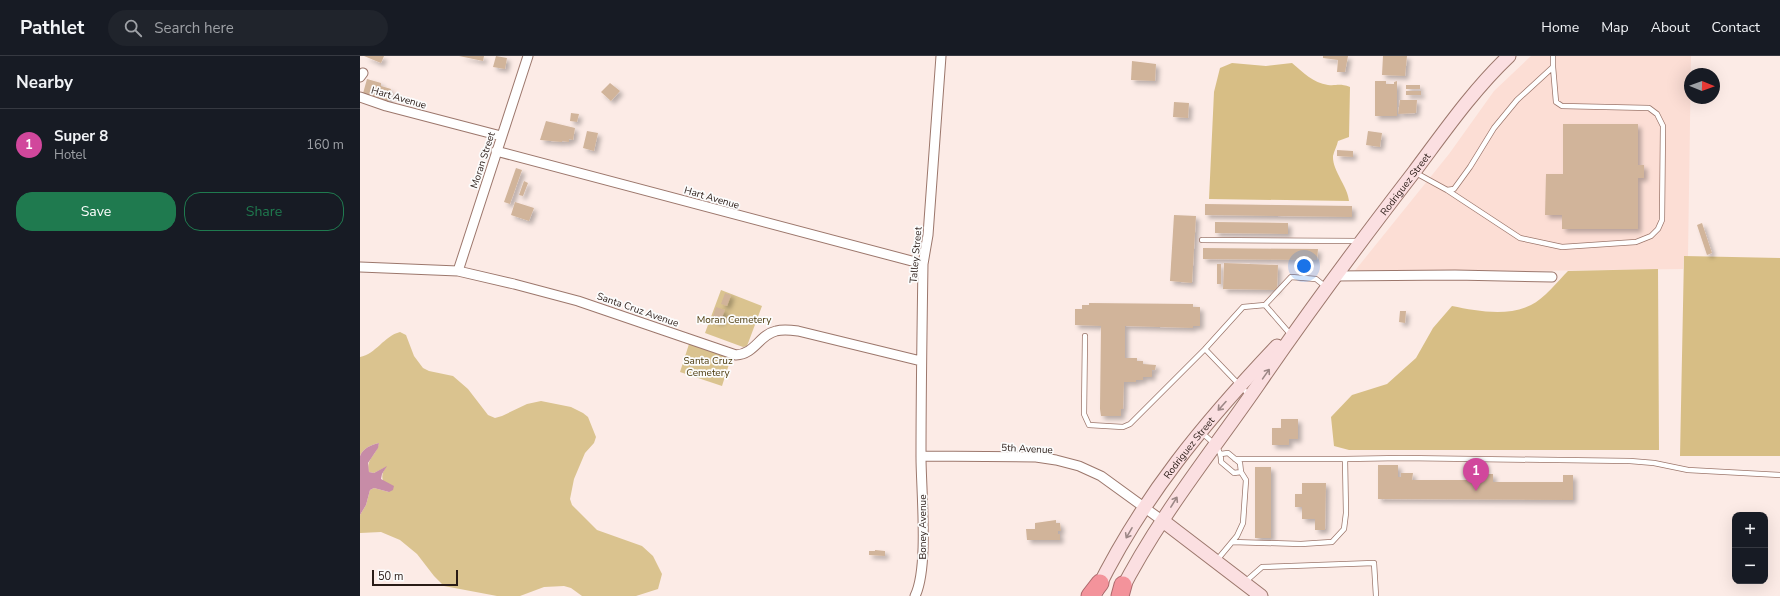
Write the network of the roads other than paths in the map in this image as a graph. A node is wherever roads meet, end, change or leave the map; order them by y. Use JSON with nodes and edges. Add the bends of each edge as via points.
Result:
{"nodes":[{"id":1,"x":528,"y":56,"type":"edge"},
{"id":2,"x":941,"y":56,"type":"edge"},
{"id":3,"x":1504,"y":56,"type":"edge"},
{"id":4,"x":1509,"y":56,"type":"edge"},
{"id":5,"x":1553,"y":56,"type":"edge"},
{"id":6,"x":1553,"y":67,"type":"junction"},
{"id":7,"x":1495,"y":69,"type":"junction"},
{"id":8,"x":360,"y":97,"type":"edge"},
{"id":9,"x":501,"y":136,"type":"junction"},
{"id":10,"x":496,"y":150,"type":"junction"},
{"id":11,"x":1414,"y":172,"type":"junction"},
{"id":12,"x":1447,"y":190,"type":"junction"},
{"id":13,"x":1202,"y":240,"type":"dead end"},
{"id":14,"x":1361,"y":241,"type":"junction"},
{"id":15,"x":923,"y":264,"type":"junction"},
{"id":16,"x":360,"y":267,"type":"edge"},
{"id":17,"x":458,"y":271,"type":"junction"},
{"id":18,"x":1334,"y":276,"type":"junction"},
{"id":19,"x":1552,"y":277,"type":"dead end"},
{"id":20,"x":1326,"y":287,"type":"junction"},
{"id":21,"x":1265,"y":305,"type":"junction"},
{"id":22,"x":1291,"y":335,"type":"junction"},
{"id":23,"x":1085,"y":336,"type":"dead end"},
{"id":24,"x":1205,"y":349,"type":"junction"},
{"id":25,"x":921,"y":361,"type":"junction"},
{"id":26,"x":1239,"y":387,"type":"junction"},
{"id":27,"x":1250,"y":397,"type":"junction"},
{"id":28,"x":1200,"y":431,"type":"junction"},
{"id":29,"x":1218,"y":449,"type":"junction"},
{"id":30,"x":921,"y":456,"type":"junction"},
{"id":31,"x":1236,"y":459,"type":"junction"},
{"id":32,"x":1345,"y":459,"type":"junction"},
{"id":33,"x":1241,"y":472,"type":"junction"},
{"id":34,"x":1780,"y":475,"type":"edge"},
{"id":35,"x":1144,"y":508,"type":"junction"},
{"id":36,"x":1163,"y":521,"type":"junction"},
{"id":37,"x":1232,"y":542,"type":"junction"},
{"id":38,"x":1216,"y":561,"type":"junction"},
{"id":39,"x":1244,"y":583,"type":"junction"},
{"id":40,"x":1097,"y":589,"type":"edge"},
{"id":41,"x":1120,"y":592,"type":"edge"},
{"id":42,"x":915,"y":596,"type":"edge"},
{"id":43,"x":1090,"y":596,"type":"edge"},
{"id":44,"x":1261,"y":596,"type":"edge"},
{"id":45,"x":1376,"y":596,"type":"edge"}],
"edges":[{"from":1,"to":9,"type":"street","name":"Moran Street"},
{"from":2,"to":15,"type":"street","name":"Talley Street","via":[[928,235]]},
{"from":3,"to":7,"type":"main road"},
{"from":4,"to":7,"type":"main road","name":"Rodriguez Street"},
{"from":5,"to":6,"type":"lane"},
{"from":6,"to":12,"type":"lane","via":[[1517,100],[1494,128],[1454,189]]},
{"from":6,"to":12,"type":"lane","via":[[1554,96],[1556,102],[1562,106],[1649,108],[1657,114],[1663,126],[1662,220],[1658,229],[1651,236],[1636,242],[1562,248],[1520,238]]},
{"from":7,"to":11,"type":"main road","name":"Rodriguez Street"},
{"from":8,"to":9,"type":"street","name":"Hart Avenue"},
{"from":9,"to":10,"type":"street","name":"Moran Street"},
{"from":10,"to":15,"type":"street","name":"Hart Avenue"},
{"from":10,"to":17,"type":"street","name":"Moran Street"},
{"from":11,"to":12,"type":"lane"},
{"from":11,"to":14,"type":"main road","name":"Rodriguez Street"},
{"from":13,"to":14,"type":"lane"},
{"from":14,"to":18,"type":"main road","name":"Rodriguez Street"},
{"from":15,"to":25,"type":"street","name":"Talley Street"},
{"from":16,"to":17,"type":"street","name":"Santa Cruz Avenue"},
{"from":17,"to":25,"type":"street","name":"Santa Cruz Avenue","via":[[578,301],[736,355],[750,352],[765,336],[786,329]]},
{"from":18,"to":19,"type":"street"},
{"from":18,"to":20,"type":"main road","name":"Rodriguez Street"},
{"from":20,"to":21,"type":"lane","via":[[1316,279],[1291,277]]},
{"from":20,"to":22,"type":"main road","name":"Rodriguez Street"},
{"from":21,"to":22,"type":"lane"},
{"from":21,"to":24,"type":"lane","via":[[1243,307]]},
{"from":22,"to":26,"type":"main road","name":"Rodriguez Street"},
{"from":27,"to":22,"type":"main road","name":"Rodriguez Street","one_way":true},
{"from":23,"to":24,"type":"lane","via":[[1084,414],[1089,425],[1130,424]]},
{"from":24,"to":26,"type":"lane"},
{"from":25,"to":30,"type":"street","name":"Talley Street"},
{"from":26,"to":27,"type":"lane"},
{"from":26,"to":28,"type":"main road","name":"Rodriguez Street","one_way":true},
{"from":27,"to":29,"type":"main road","name":"Rodriguez Street"},
{"from":28,"to":29,"type":"lane"},
{"from":28,"to":35,"type":"main road","name":"Rodriguez Street","via":[[1164,476]]},
{"from":29,"to":31,"type":"lane"},
{"from":29,"to":33,"type":"lane","via":[[1221,462],[1234,473]]},
{"from":36,"to":29,"type":"main road","name":"Rodriguez Street","one_way":true,"via":[[1182,490]]},
{"from":30,"to":35,"type":"street","name":"5th Avenue","via":[[1056,460],[1079,466],[1101,476]]},
{"from":30,"to":42,"type":"street","name":"Boney Avenue","via":[[921,572]]},
{"from":31,"to":32,"type":"lane"},
{"from":31,"to":33,"type":"lane","via":[[1240,463]]},
{"from":32,"to":34,"type":"lane","via":[[1630,461],[1688,470]]},
{"from":32,"to":37,"type":"lane","via":[[1344,529],[1332,542]]},
{"from":33,"to":37,"type":"lane","via":[[1246,480],[1243,524]]},
{"from":35,"to":36,"type":"street","name":"5th Avenue"},
{"from":35,"to":40,"type":"main road","name":"Rodriguez Street","one_way":true},
{"from":36,"to":38,"type":"main road"},
{"from":36,"to":41,"type":"main road","name":"Rodriguez Street"},
{"from":37,"to":38,"type":"lane"},
{"from":38,"to":39,"type":"main road"},
{"from":39,"to":44,"type":"main road"},
{"from":39,"to":45,"type":"lane","via":[[1262,567],[1374,563]]},
{"from":40,"to":43,"type":"highway"}]}
